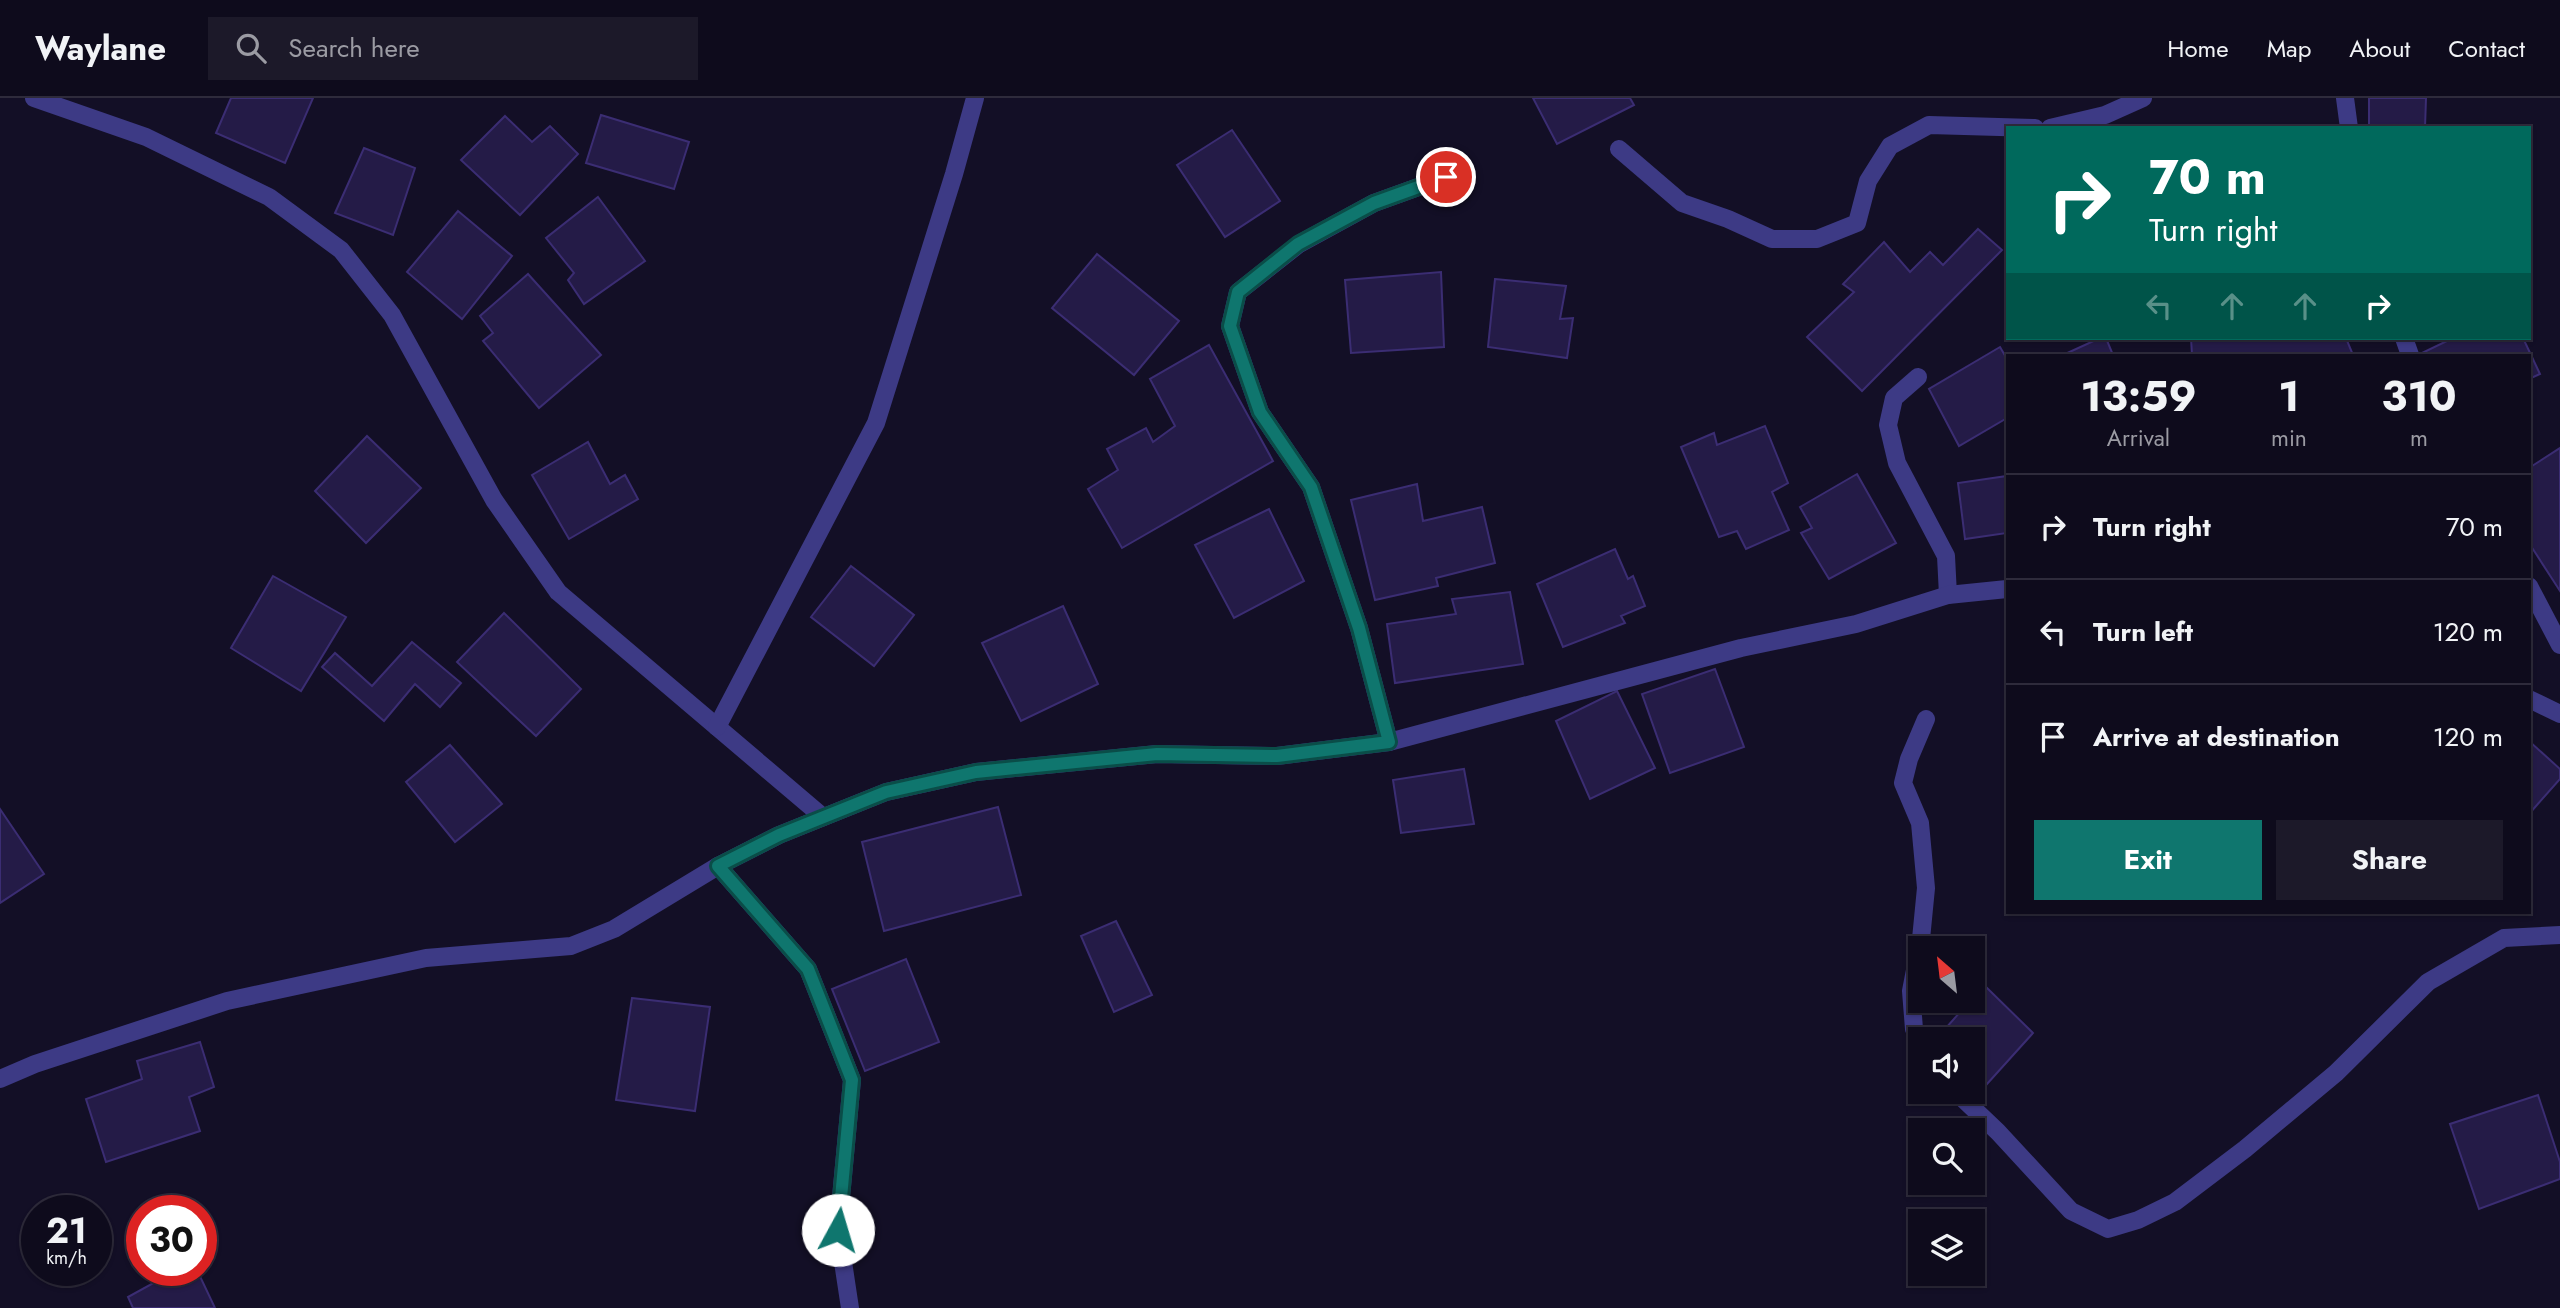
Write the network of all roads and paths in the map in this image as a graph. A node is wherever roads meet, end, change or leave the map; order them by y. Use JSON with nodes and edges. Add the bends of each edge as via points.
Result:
{"nodes":[{"id":1,"x":34,"y":98,"type":"edge"},
{"id":2,"x":975,"y":98,"type":"edge"},
{"id":3,"x":2143,"y":98,"type":"edge"},
{"id":4,"x":2345,"y":98,"type":"edge"},
{"id":5,"x":2058,"y":126,"type":"edge"},
{"id":6,"x":2349,"y":126,"type":"edge"},
{"id":7,"x":2006,"y":127,"type":"edge"},
{"id":8,"x":1619,"y":149,"type":"dead end"},
{"id":9,"x":1446,"y":177,"type":"dead end"},
{"id":10,"x":1918,"y":377,"type":"dead end"},
{"id":11,"x":2006,"y":589,"type":"edge"},
{"id":12,"x":2531,"y":590,"type":"edge"},
{"id":13,"x":1948,"y":595,"type":"junction"},
{"id":14,"x":2560,"y":645,"type":"edge"},
{"id":15,"x":2531,"y":700,"type":"edge"},
{"id":16,"x":2560,"y":714,"type":"edge"},
{"id":17,"x":1926,"y":719,"type":"dead end"},
{"id":18,"x":717,"y":727,"type":"junction"},
{"id":19,"x":1389,"y":742,"type":"junction"},
{"id":20,"x":823,"y":817,"type":"junction"},
{"id":21,"x":718,"y":866,"type":"junction"},
{"id":22,"x":2560,"y":935,"type":"edge"},
{"id":23,"x":1914,"y":1027,"type":"edge"},
{"id":24,"x":0,"y":1079,"type":"edge"},
{"id":25,"x":1969,"y":1104,"type":"edge"},
{"id":26,"x":850,"y":1308,"type":"edge"}],
"edges":[{"from":1,"to":18,"type":"street","via":[[146,137],[257,191],[341,250],[392,315],[494,500],[558,592]]},
{"from":2,"to":18,"type":"street","via":[[876,423]]},
{"from":3,"to":5,"type":"street","via":[[2105,115]]},
{"from":4,"to":6,"type":"street"},
{"from":7,"to":8,"type":"street","via":[[1929,125],[1890,146],[1868,181],[1857,223],[1817,239],[1772,239],[1682,203]]},
{"from":9,"to":19,"type":"street","via":[[1374,203],[1298,244],[1238,292],[1230,326],[1260,412],[1311,487],[1359,628]]},
{"from":10,"to":13,"type":"street","via":[[1894,398],[1888,425],[1897,464],[1946,556]]},
{"from":11,"to":13,"type":"street"},
{"from":12,"to":14,"type":"street"},
{"from":13,"to":19,"type":"street","via":[[1856,624],[1741,648]]},
{"from":15,"to":16,"type":"street"},
{"from":17,"to":23,"type":"street","via":[[1903,783],[1920,823],[1926,888],[1911,991]]},
{"from":18,"to":20,"type":"street"},
{"from":19,"to":20,"type":"street","via":[[1277,756],[1157,754],[976,772],[886,792]]},
{"from":20,"to":21,"type":"street"},
{"from":21,"to":24,"type":"street","via":[[614,929],[571,946],[426,958],[227,1001]]},
{"from":21,"to":26,"type":"street","via":[[808,969],[852,1080],[838,1230]]},
{"from":22,"to":25,"type":"street","via":[[2504,939],[2428,982],[2336,1073],[2225,1164],[2175,1202],[2108,1229],[2071,1211]]}]}
